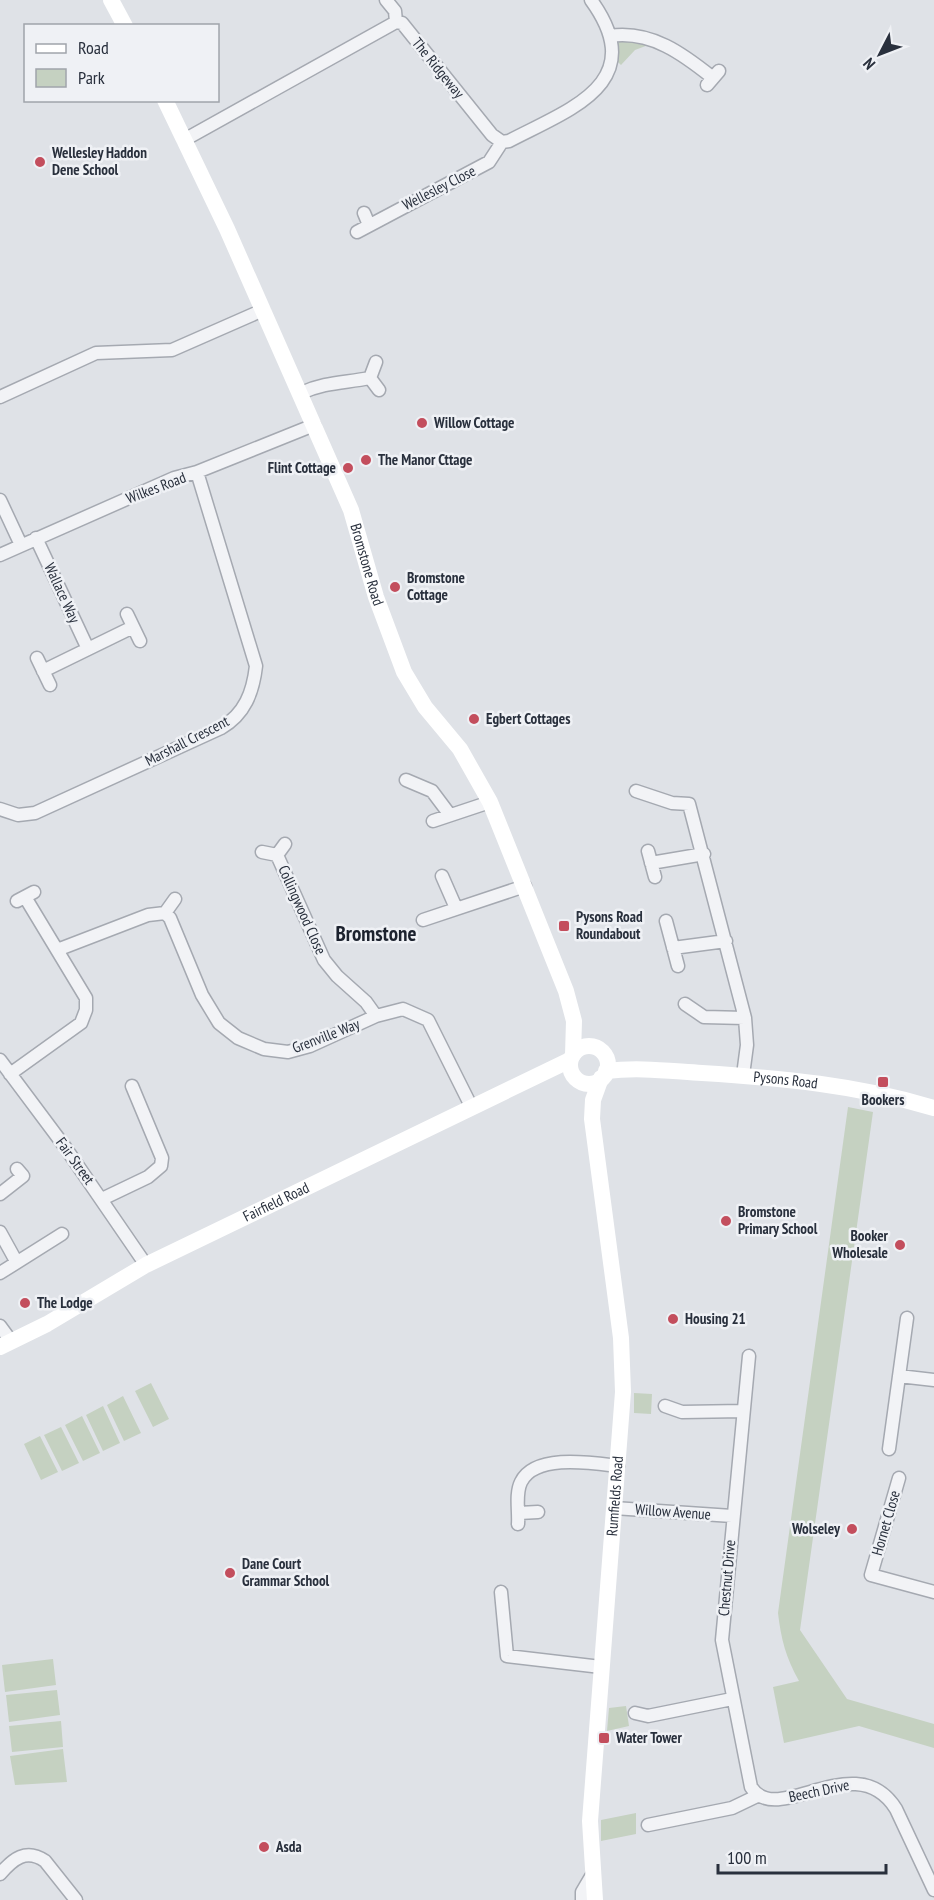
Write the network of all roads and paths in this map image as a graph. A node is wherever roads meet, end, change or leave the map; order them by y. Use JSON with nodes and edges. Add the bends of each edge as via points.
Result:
{"nodes":[{"id":1,"x":386,"y":0,"type":"edge"},
{"id":2,"x":591,"y":0,"type":"edge"},
{"id":3,"x":112,"y":1,"type":"edge"},
{"id":4,"x":396,"y":22,"type":"junction"},
{"id":5,"x":124,"y":24,"type":"edge"},
{"id":6,"x":610,"y":36,"type":"junction"},
{"id":7,"x":713,"y":78,"type":"dead end"},
{"id":8,"x":166,"y":102,"type":"edge"},
{"id":9,"x":184,"y":140,"type":"junction"},
{"id":10,"x":502,"y":142,"type":"junction"},
{"id":11,"x":357,"y":232,"type":"dead end"},
{"id":12,"x":262,"y":310,"type":"junction"},
{"id":13,"x":376,"y":362,"type":"dead end"},
{"id":14,"x":370,"y":378,"type":"junction"},
{"id":15,"x":379,"y":390,"type":"dead end"},
{"id":16,"x":301,"y":393,"type":"junction"},
{"id":17,"x":0,"y":397,"type":"edge"},
{"id":18,"x":314,"y":425,"type":"junction"},
{"id":19,"x":197,"y":472,"type":"junction"},
{"id":20,"x":0,"y":500,"type":"edge"},
{"id":21,"x":36,"y":538,"type":"junction"},
{"id":22,"x":21,"y":545,"type":"junction"},
{"id":23,"x":0,"y":555,"type":"edge"},
{"id":24,"x":127,"y":615,"type":"dead end"},
{"id":25,"x":133,"y":627,"type":"junction"},
{"id":26,"x":140,"y":641,"type":"dead end"},
{"id":27,"x":88,"y":649,"type":"junction"},
{"id":28,"x":37,"y":658,"type":"dead end"},
{"id":29,"x":43,"y":671,"type":"junction"},
{"id":30,"x":50,"y":685,"type":"dead end"},
{"id":31,"x":406,"y":780,"type":"dead end"},
{"id":32,"x":636,"y":791,"type":"dead end"},
{"id":33,"x":490,"y":802,"type":"junction"},
{"id":34,"x":0,"y":809,"type":"edge"},
{"id":35,"x":450,"y":814,"type":"junction"},
{"id":36,"x":433,"y":821,"type":"dead end"},
{"id":37,"x":285,"y":843,"type":"dead end"},
{"id":38,"x":262,"y":852,"type":"dead end"},
{"id":39,"x":704,"y":854,"type":"junction"},
{"id":40,"x":278,"y":855,"type":"junction"},
{"id":41,"x":442,"y":876,"type":"dead end"},
{"id":42,"x":655,"y":877,"type":"dead end"},
{"id":43,"x":525,"y":886,"type":"junction"},
{"id":44,"x":25,"y":896,"type":"dead end"},
{"id":45,"x":175,"y":898,"type":"dead end"},
{"id":46,"x":456,"y":908,"type":"junction"},
{"id":47,"x":165,"y":913,"type":"junction"},
{"id":48,"x":423,"y":920,"type":"dead end"},
{"id":49,"x":666,"y":921,"type":"dead end"},
{"id":50,"x":726,"y":941,"type":"junction"},
{"id":51,"x":673,"y":948,"type":"junction"},
{"id":52,"x":57,"y":950,"type":"junction"},
{"id":53,"x":678,"y":966,"type":"dead end"},
{"id":54,"x":686,"y":1004,"type":"dead end"},
{"id":55,"x":376,"y":1016,"type":"junction"},
{"id":56,"x":745,"y":1018,"type":"junction"},
{"id":57,"x":574,"y":1021,"type":"junction"},
{"id":58,"x":572,"y":1058,"type":"junction"},
{"id":59,"x":0,"y":1060,"type":"edge"},
{"id":60,"x":601,"y":1063,"type":"junction"},
{"id":61,"x":10,"y":1074,"type":"junction"},
{"id":62,"x":546,"y":1074,"type":"junction"},
{"id":63,"x":743,"y":1075,"type":"junction"},
{"id":64,"x":578,"y":1079,"type":"junction"},
{"id":65,"x":132,"y":1086,"type":"dead end"},
{"id":66,"x":471,"y":1106,"type":"junction"},
{"id":67,"x":934,"y":1108,"type":"edge"},
{"id":68,"x":592,"y":1119,"type":"junction"},
{"id":69,"x":16,"y":1169,"type":"dead end"},
{"id":70,"x":0,"y":1194,"type":"edge"},
{"id":71,"x":102,"y":1199,"type":"junction"},
{"id":72,"x":0,"y":1232,"type":"edge"},
{"id":73,"x":62,"y":1234,"type":"dead end"},
{"id":74,"x":16,"y":1261,"type":"junction"},
{"id":75,"x":146,"y":1265,"type":"junction"},
{"id":76,"x":0,"y":1273,"type":"edge"},
{"id":77,"x":907,"y":1318,"type":"dead end"},
{"id":78,"x":0,"y":1326,"type":"edge"},
{"id":79,"x":6,"y":1344,"type":"edge"},
{"id":80,"x":749,"y":1356,"type":"dead end"},
{"id":81,"x":899,"y":1376,"type":"junction"},
{"id":82,"x":934,"y":1380,"type":"edge"},
{"id":83,"x":665,"y":1406,"type":"dead end"},
{"id":84,"x":743,"y":1411,"type":"junction"},
{"id":85,"x":889,"y":1449,"type":"dead end"},
{"id":86,"x":618,"y":1466,"type":"junction"},
{"id":87,"x":899,"y":1479,"type":"dead end"},
{"id":88,"x":614,"y":1508,"type":"junction"},
{"id":89,"x":538,"y":1512,"type":"dead end"},
{"id":90,"x":732,"y":1516,"type":"junction"},
{"id":91,"x":501,"y":1592,"type":"dead end"},
{"id":92,"x":934,"y":1592,"type":"edge"},
{"id":93,"x":601,"y":1667,"type":"junction"},
{"id":94,"x":732,"y":1699,"type":"junction"},
{"id":95,"x":635,"y":1713,"type":"dead end"},
{"id":96,"x":757,"y":1796,"type":"junction"},
{"id":97,"x":648,"y":1825,"type":"dead end"},
{"id":98,"x":0,"y":1855,"type":"edge"},
{"id":99,"x":9,"y":1864,"type":"junction"},
{"id":100,"x":0,"y":1874,"type":"edge"},
{"id":101,"x":592,"y":1875,"type":"junction"},
{"id":102,"x":934,"y":1890,"type":"edge"},
{"id":103,"x":76,"y":1900,"type":"edge"},
{"id":104,"x":582,"y":1900,"type":"edge"},
{"id":105,"x":595,"y":1900,"type":"edge"}],
"edges":[{"from":1,"to":4,"type":"street","via":[[395,11]]},
{"from":2,"to":6,"type":"street"},
{"from":3,"to":5,"type":"street"},
{"from":4,"to":9,"type":"street"},
{"from":4,"to":10,"type":"street","name":"The Ridgeway","via":[[402,23],[492,135]]},
{"from":6,"to":7,"type":"street","via":[[642,38],[666,45]]},
{"from":6,"to":10,"type":"street","via":[[611,66],[599,88],[586,100]]},
{"from":8,"to":9,"type":"street","name":"Bromstone Road"},
{"from":9,"to":12,"type":"street","name":"Bromstone Road"},
{"from":10,"to":11,"type":"street","name":"Wellesley Close","via":[[489,162],[366,219]]},
{"from":12,"to":16,"type":"street","name":"Bromstone Road"},
{"from":12,"to":17,"type":"street","via":[[172,350],[96,353]]},
{"from":13,"to":14,"type":"street"},
{"from":14,"to":15,"type":"street"},
{"from":14,"to":16,"type":"street","via":[[322,383]]},
{"from":16,"to":18,"type":"street","name":"Bromstone Road"},
{"from":18,"to":19,"type":"street","name":"Wilkes Road"},
{"from":18,"to":33,"type":"street","name":"Bromstone Road","via":[[351,510],[376,597],[404,672],[425,707],[460,749]]},
{"from":19,"to":21,"type":"street","name":"Wilkes Road","via":[[174,478]]},
{"from":19,"to":34,"type":"street","name":"Marshall Crescent","via":[[256,666],[245,706],[232,722],[221,728],[35,813],[18,815]]},
{"from":20,"to":22,"type":"street"},
{"from":21,"to":22,"type":"street","name":"Wilkes Road"},
{"from":21,"to":27,"type":"street","name":"Wallace Way"},
{"from":22,"to":23,"type":"street","name":"Wilkes Road"},
{"from":24,"to":25,"type":"street"},
{"from":25,"to":26,"type":"street"},
{"from":25,"to":27,"type":"street"},
{"from":27,"to":29,"type":"street"},
{"from":28,"to":29,"type":"street"},
{"from":29,"to":30,"type":"street"},
{"from":31,"to":35,"type":"street","via":[[432,791]]},
{"from":32,"to":39,"type":"street","via":[[672,803],[689,804]]},
{"from":33,"to":35,"type":"street"},
{"from":33,"to":43,"type":"street","name":"Bromstone Road"},
{"from":35,"to":36,"type":"street"},
{"from":37,"to":40,"type":"street","name":"Collingwood Close"},
{"from":38,"to":40,"type":"street","name":"Collingwood Close"},
{"from":39,"to":42,"type":"street","via":[[649,857]]},
{"from":39,"to":50,"type":"street"},
{"from":40,"to":55,"type":"street","name":"Collingwood Close","via":[[324,960]]},
{"from":41,"to":46,"type":"street"},
{"from":43,"to":46,"type":"street"},
{"from":43,"to":57,"type":"street","name":"Bromstone Road"},
{"from":44,"to":52,"type":"street"},
{"from":45,"to":47,"type":"street"},
{"from":46,"to":48,"type":"street"},
{"from":47,"to":52,"type":"street","via":[[147,915]]},
{"from":47,"to":55,"type":"street","name":"Grenville Way","via":[[174,925],[202,995],[219,1023],[238,1038],[264,1049],[288,1052]]},
{"from":49,"to":51,"type":"street"},
{"from":50,"to":51,"type":"street"},
{"from":50,"to":56,"type":"street"},
{"from":51,"to":53,"type":"street"},
{"from":52,"to":61,"type":"street","via":[[86,998],[86,1010],[81,1023]]},
{"from":54,"to":56,"type":"street","via":[[704,1017]]},
{"from":55,"to":66,"type":"street","name":"Grenville Way","via":[[403,1009],[428,1020]]},
{"from":56,"to":63,"type":"street"},
{"from":57,"to":58,"type":"street","name":"Bromstone Road"},
{"from":57,"to":60,"type":"street","name":"Bromstone Road"},
{"from":58,"to":60,"type":"street","name":"Fairfield Road","via":[[579,1048]]},
{"from":58,"to":62,"type":"street","name":"Fairfield Road"},
{"from":58,"to":64,"type":"street","name":"Bromstone Road","via":[[570,1066]]},
{"from":59,"to":61,"type":"street","name":"Fair Street"},
{"from":60,"to":63,"type":"street","name":"Pysons Road"},
{"from":60,"to":64,"type":"street","name":"Fairfield Road","via":[[591,1083]]},
{"from":60,"to":68,"type":"street","name":"Rumfields Road","via":[[592,1100]]},
{"from":61,"to":71,"type":"street","name":"Fair Street"},
{"from":62,"to":64,"type":"street","name":"Fairfield Road"},
{"from":62,"to":66,"type":"street","name":"Fairfield Road"},
{"from":63,"to":67,"type":"street","name":"Pysons Road","via":[[863,1089]]},
{"from":64,"to":68,"type":"street","name":"Rumfields Road"},
{"from":65,"to":71,"type":"street","via":[[151,1115],[161,1166],[148,1178]]},
{"from":66,"to":75,"type":"street","name":"Fairfield Road"},
{"from":68,"to":86,"type":"street","name":"Rumfields Road","via":[[621,1338],[623,1392]]},
{"from":69,"to":70,"type":"street","via":[[23,1176]]},
{"from":71,"to":75,"type":"street","name":"Fair Street"},
{"from":72,"to":74,"type":"street"},
{"from":73,"to":74,"type":"street"},
{"from":74,"to":76,"type":"street"},
{"from":75,"to":79,"type":"street","name":"Fairfield Road"},
{"from":77,"to":81,"type":"street"},
{"from":78,"to":79,"type":"street","name":"Fairfield Road"},
{"from":80,"to":84,"type":"street","name":"Chestnut Drive"},
{"from":81,"to":82,"type":"street"},
{"from":81,"to":85,"type":"street"},
{"from":83,"to":84,"type":"street","via":[[682,1412]]},
{"from":84,"to":90,"type":"street","name":"Chestnut Drive"},
{"from":86,"to":88,"type":"street","name":"Rumfields Road"},
{"from":86,"to":89,"type":"street","via":[[572,1461],[541,1466],[527,1473],[520,1483],[518,1519]]},
{"from":87,"to":92,"type":"street","name":"Hornet Close","via":[[871,1575]]},
{"from":88,"to":90,"type":"street","name":"Willow Avenue"},
{"from":88,"to":93,"type":"street","name":"Rumfields Road"},
{"from":90,"to":94,"type":"street","name":"Chestnut Drive","via":[[722,1640]]},
{"from":91,"to":93,"type":"street","via":[[502,1656]]},
{"from":93,"to":101,"type":"street","name":"Rumfields Road","via":[[590,1821]]},
{"from":94,"to":95,"type":"street","via":[[648,1716]]},
{"from":94,"to":96,"type":"street","name":"Chestnut Drive","via":[[749,1782]]},
{"from":96,"to":97,"type":"street","name":"Beech Drive","via":[[732,1808]]},
{"from":96,"to":102,"type":"street","name":"Beech Drive","via":[[775,1800],[846,1783],[875,1788],[896,1809]]},
{"from":98,"to":99,"type":"street"},
{"from":99,"to":100,"type":"street"},
{"from":99,"to":103,"type":"street","via":[[20,1856],[39,1857]]},
{"from":101,"to":104,"type":"street","name":"Rumfields Road"},
{"from":101,"to":105,"type":"street","name":"Rumfields Road"}]}
